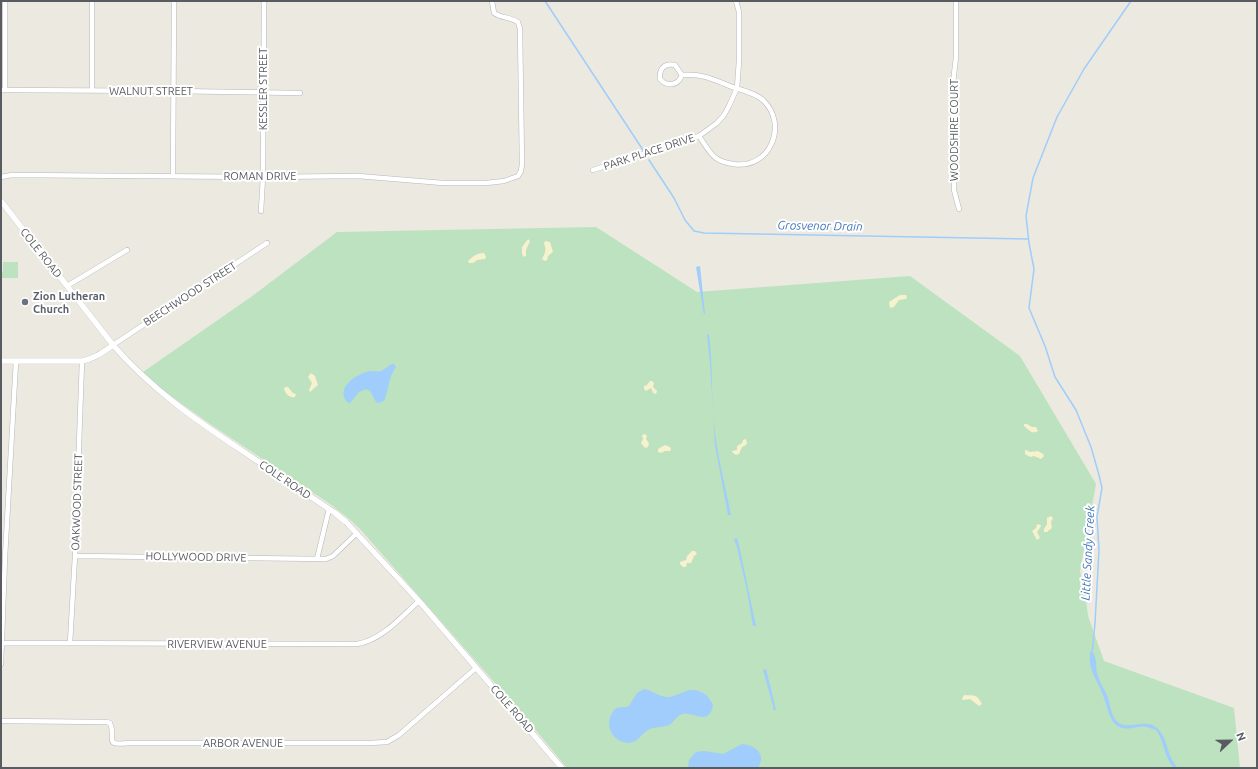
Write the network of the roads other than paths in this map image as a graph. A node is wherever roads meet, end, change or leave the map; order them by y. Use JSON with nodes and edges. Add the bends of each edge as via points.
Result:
{"nodes":[{"id":1,"x":5,"y":1,"type":"edge"},
{"id":2,"x":92,"y":1,"type":"edge"},
{"id":3,"x":174,"y":1,"type":"edge"},
{"id":4,"x":264,"y":1,"type":"edge"},
{"id":5,"x":492,"y":1,"type":"edge"},
{"id":6,"x":736,"y":1,"type":"edge"},
{"id":7,"x":956,"y":1,"type":"edge"},
{"id":8,"x":682,"y":75,"type":"junction"},
{"id":9,"x":737,"y":88,"type":"junction"},
{"id":10,"x":3,"y":90,"type":"edge"},
{"id":11,"x":92,"y":90,"type":"junction"},
{"id":12,"x":173,"y":90,"type":"junction"},
{"id":13,"x":263,"y":91,"type":"junction"},
{"id":14,"x":300,"y":93,"type":"dead end"},
{"id":15,"x":699,"y":136,"type":"junction"},
{"id":16,"x":592,"y":170,"type":"dead end"},
{"id":17,"x":174,"y":176,"type":"junction"},
{"id":18,"x":263,"y":176,"type":"junction"},
{"id":19,"x":1,"y":177,"type":"edge"},
{"id":20,"x":1,"y":200,"type":"edge"},
{"id":21,"x":960,"y":209,"type":"dead end"},
{"id":22,"x":261,"y":211,"type":"dead end"},
{"id":23,"x":266,"y":244,"type":"dead end"},
{"id":24,"x":126,"y":250,"type":"dead end"},
{"id":25,"x":67,"y":286,"type":"junction"},
{"id":26,"x":113,"y":345,"type":"junction"},
{"id":27,"x":1,"y":361,"type":"edge"},
{"id":28,"x":82,"y":361,"type":"junction"},
{"id":29,"x":16,"y":362,"type":"junction"},
{"id":30,"x":328,"y":509,"type":"junction"},
{"id":31,"x":357,"y":533,"type":"junction"},
{"id":32,"x":75,"y":556,"type":"junction"},
{"id":33,"x":3,"y":557,"type":"edge"},
{"id":34,"x":317,"y":559,"type":"junction"},
{"id":35,"x":419,"y":601,"type":"junction"},
{"id":36,"x":1,"y":643,"type":"edge"},
{"id":37,"x":70,"y":643,"type":"junction"},
{"id":38,"x":1,"y":664,"type":"edge"},
{"id":39,"x":476,"y":668,"type":"junction"},
{"id":40,"x":1,"y":720,"type":"edge"},
{"id":41,"x":562,"y":768,"type":"edge"}],
"edges":[{"from":1,"to":10,"type":"street"},
{"from":2,"to":11,"type":"street"},
{"from":3,"to":12,"type":"street"},
{"from":4,"to":13,"type":"street","name":"KESSLER STREET"},
{"from":5,"to":18,"type":"street","name":"ROMAN DRIVE","via":[[494,13],[518,22],[520,30],[522,164],[518,176],[486,183],[443,183],[358,176]]},
{"from":6,"to":9,"type":"street","name":"PARK PLACE DRIVE","via":[[739,12]]},
{"from":7,"to":21,"type":"street","name":"WOODSHIRE COURT","via":[[956,57],[952,92],[954,190]]},
{"from":8,"to":8,"type":"street","via":[[671,85],[660,78],[660,70],[669,64],[675,65]]},
{"from":8,"to":9,"type":"street","via":[[703,76]]},
{"from":9,"to":15,"type":"street","name":"PARK PLACE DRIVE","via":[[724,115]]},
{"from":9,"to":15,"type":"street","via":[[761,99],[771,111],[775,133],[767,152],[752,163],[727,163],[715,158]]},
{"from":10,"to":11,"type":"street","name":"WALNUT STREET"},
{"from":11,"to":12,"type":"street","name":"WALNUT STREET"},
{"from":12,"to":13,"type":"street","name":"WALNUT STREET"},
{"from":12,"to":17,"type":"street"},
{"from":13,"to":14,"type":"street","name":"WALNUT STREET"},
{"from":13,"to":18,"type":"street","name":"KESSLER STREET"},
{"from":15,"to":16,"type":"street","name":"PARK PLACE DRIVE"},
{"from":17,"to":18,"type":"street","name":"ROMAN DRIVE"},
{"from":17,"to":19,"type":"street","name":"ROMAN DRIVE"},
{"from":18,"to":22,"type":"street","name":"KESSLER STREET"},
{"from":20,"to":25,"type":"street","name":"COLE ROAD"},
{"from":23,"to":26,"type":"street","name":"BEECHWOOD STREET"},
{"from":24,"to":25,"type":"street"},
{"from":25,"to":26,"type":"street","name":"COLE ROAD"},
{"from":26,"to":28,"type":"street","via":[[98,356]]},
{"from":26,"to":30,"type":"street","name":"COLE ROAD","via":[[166,396]]},
{"from":27,"to":29,"type":"street"},
{"from":28,"to":29,"type":"street"},
{"from":28,"to":32,"type":"street","name":"OAKWOOD STREET"},
{"from":29,"to":33,"type":"street"},
{"from":30,"to":31,"type":"street","name":"COLE ROAD"},
{"from":30,"to":34,"type":"street"},
{"from":31,"to":34,"type":"street","name":"HOLLYWOOD DRIVE","via":[[333,556]]},
{"from":31,"to":35,"type":"street","name":"COLE ROAD"},
{"from":32,"to":34,"type":"street","name":"HOLLYWOOD DRIVE"},
{"from":32,"to":37,"type":"street","name":"OAKWOOD STREET"},
{"from":33,"to":36,"type":"street"},
{"from":35,"to":37,"type":"street","name":"RIVERVIEW AVENUE","via":[[378,636],[357,644]]},
{"from":35,"to":39,"type":"street","name":"COLE ROAD"},
{"from":36,"to":37,"type":"street","name":"RIVERVIEW AVENUE"},
{"from":36,"to":38,"type":"street"},
{"from":39,"to":40,"type":"street","name":"ARBOR AVENUE","via":[[399,735],[387,742],[116,744],[112,739],[110,723],[107,722]]},
{"from":39,"to":41,"type":"street","name":"COLE ROAD"}]}
